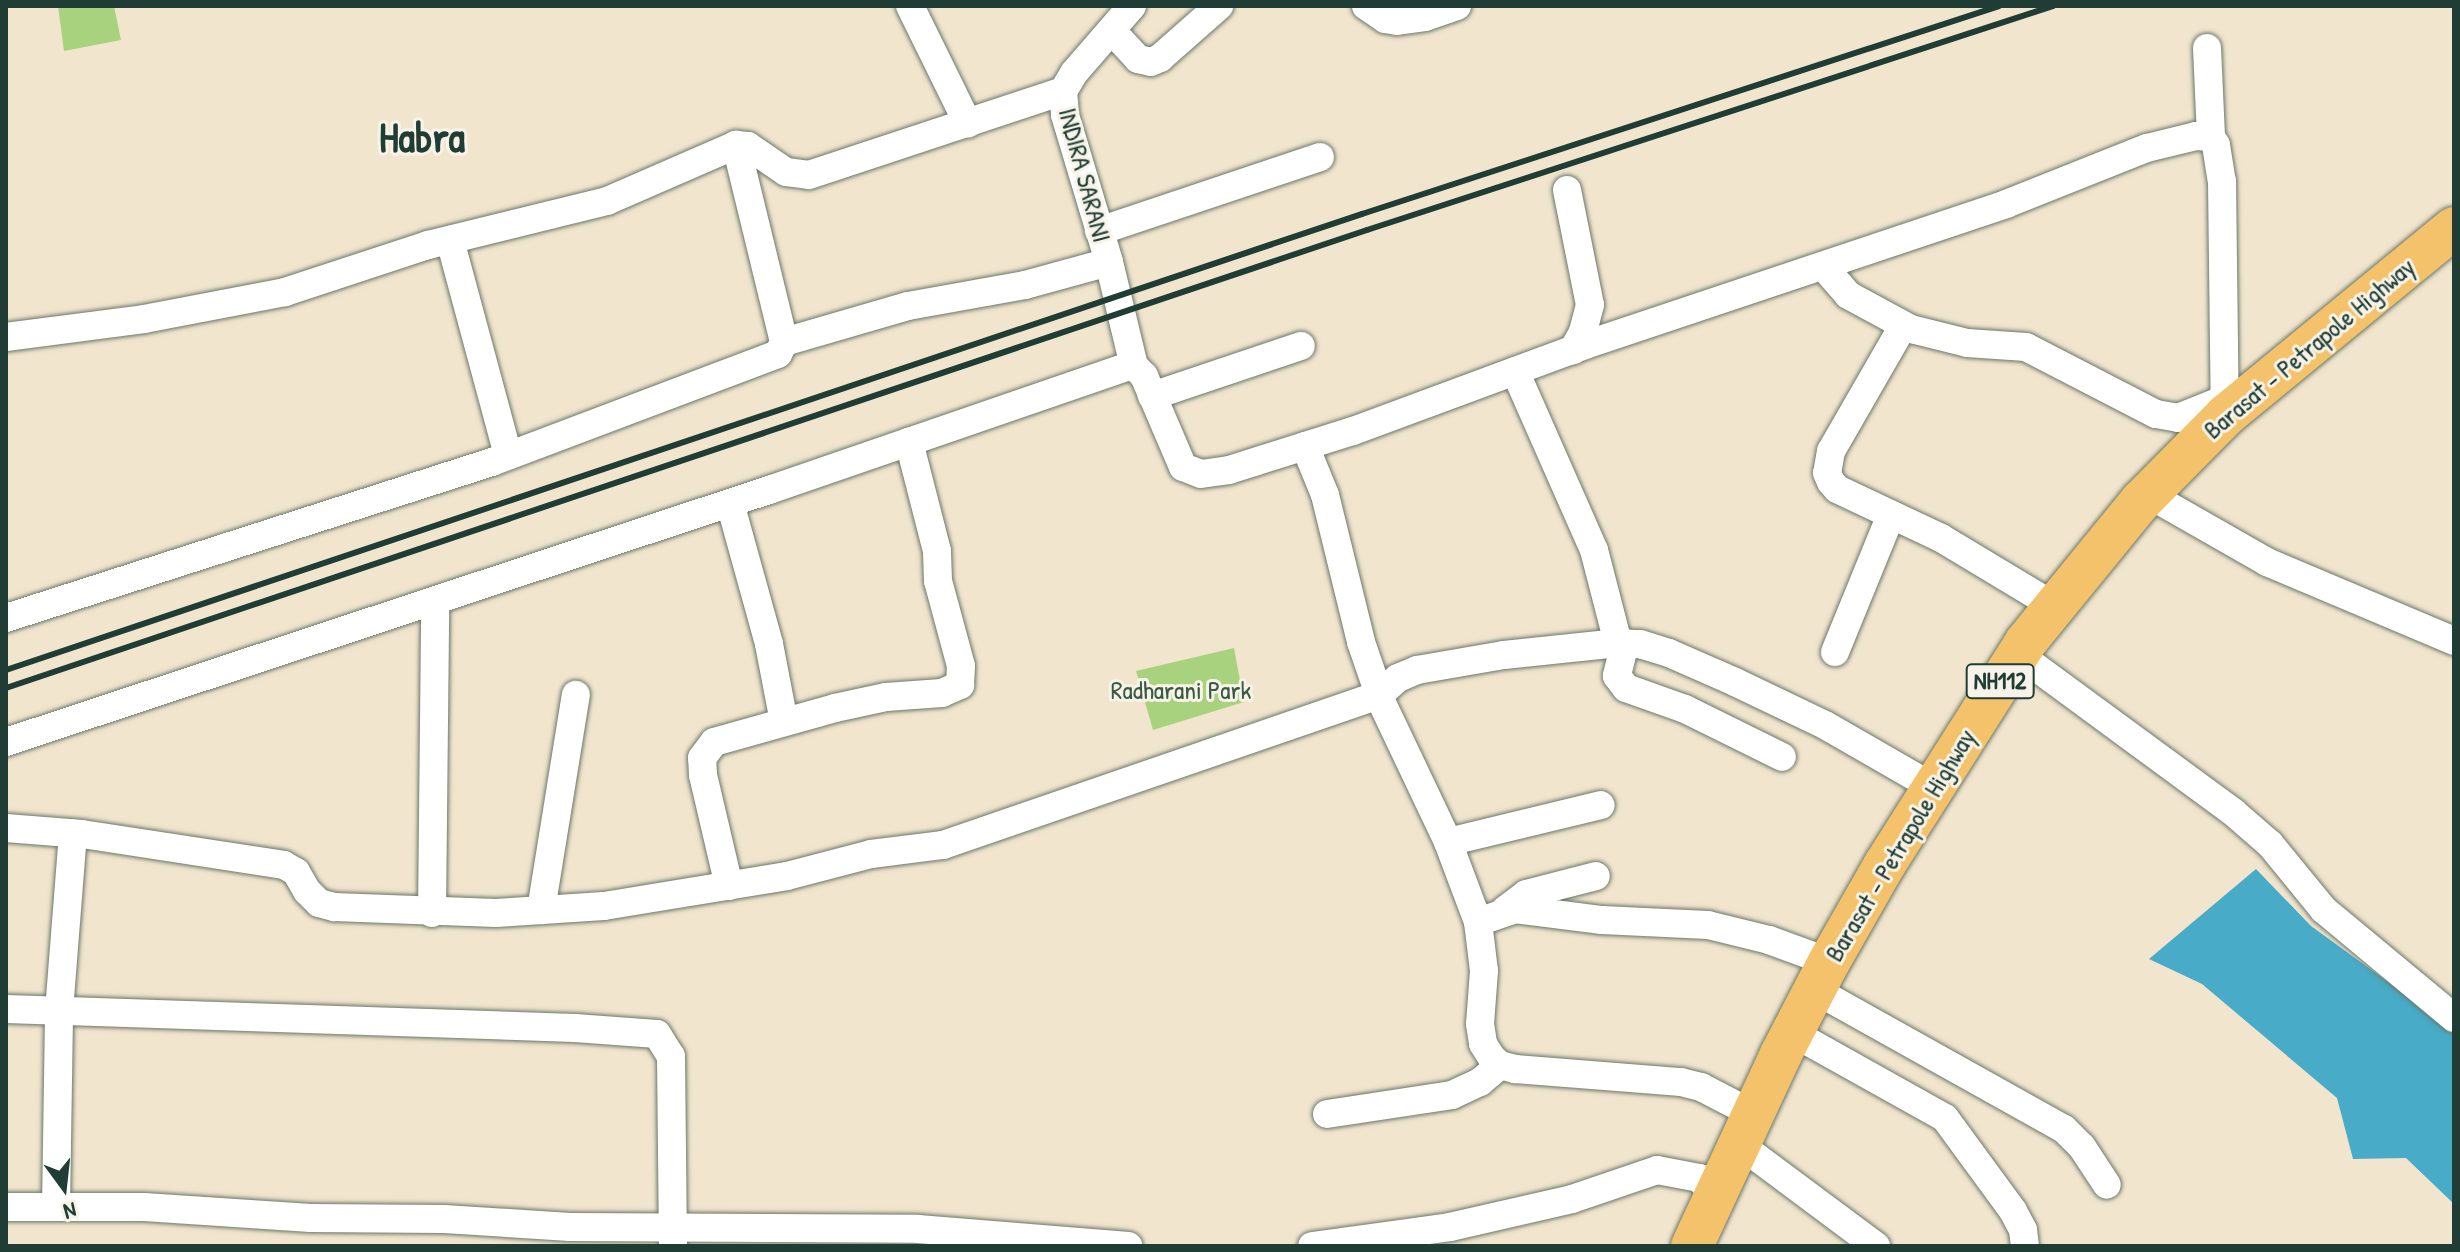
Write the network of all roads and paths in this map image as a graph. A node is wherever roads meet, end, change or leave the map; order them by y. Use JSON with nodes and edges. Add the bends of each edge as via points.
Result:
{"nodes":[{"id":1,"x":910,"y":6,"type":"edge"},
{"id":2,"x":1132,"y":6,"type":"edge"},
{"id":3,"x":1219,"y":6,"type":"edge"},
{"id":4,"x":1366,"y":6,"type":"edge"},
{"id":5,"x":1457,"y":6,"type":"edge"},
{"id":6,"x":1112,"y":31,"type":"junction"},
{"id":7,"x":2207,"y":48,"type":"dead end"},
{"id":8,"x":1063,"y":91,"type":"junction"},
{"id":9,"x":968,"y":124,"type":"junction"},
{"id":10,"x":2211,"y":137,"type":"junction"},
{"id":11,"x":736,"y":145,"type":"junction"},
{"id":12,"x":1320,"y":157,"type":"dead end"},
{"id":13,"x":1567,"y":190,"type":"dead end"},
{"id":14,"x":2454,"y":228,"type":"edge"},
{"id":15,"x":1099,"y":231,"type":"junction"},
{"id":16,"x":450,"y":240,"type":"junction"},
{"id":17,"x":1109,"y":262,"type":"junction"},
{"id":18,"x":1823,"y":266,"type":"junction"},
{"id":19,"x":1903,"y":326,"type":"junction"},
{"id":20,"x":6,"y":337,"type":"edge"},
{"id":21,"x":784,"y":342,"type":"junction"},
{"id":22,"x":1301,"y":346,"type":"dead end"},
{"id":23,"x":1573,"y":350,"type":"junction"},
{"id":24,"x":1134,"y":366,"type":"junction"},
{"id":25,"x":1515,"y":371,"type":"junction"},
{"id":26,"x":1152,"y":396,"type":"junction"},
{"id":27,"x":2225,"y":407,"type":"junction"},
{"id":28,"x":909,"y":442,"type":"junction"},
{"id":29,"x":1305,"y":446,"type":"junction"},
{"id":30,"x":508,"y":455,"type":"junction"},
{"id":31,"x":2148,"y":494,"type":"junction"},
{"id":32,"x":730,"y":503,"type":"junction"},
{"id":33,"x":1891,"y":515,"type":"junction"},
{"id":34,"x":435,"y":601,"type":"junction"},
{"id":35,"x":2054,"y":606,"type":"junction"},
{"id":36,"x":6,"y":618,"type":"edge"},
{"id":37,"x":2454,"y":641,"type":"edge"},
{"id":38,"x":1622,"y":643,"type":"junction"},
{"id":39,"x":1835,"y":652,"type":"dead end"},
{"id":40,"x":2018,"y":654,"type":"junction"},
{"id":41,"x":576,"y":695,"type":"dead end"},
{"id":42,"x":1379,"y":695,"type":"junction"},
{"id":43,"x":784,"y":722,"type":"junction"},
{"id":44,"x":6,"y":742,"type":"edge"},
{"id":45,"x":1782,"y":757,"type":"dead end"},
{"id":46,"x":1933,"y":787,"type":"junction"},
{"id":47,"x":1601,"y":805,"type":"dead end"},
{"id":48,"x":6,"y":828,"type":"edge"},
{"id":49,"x":73,"y":834,"type":"junction"},
{"id":50,"x":1448,"y":842,"type":"junction"},
{"id":51,"x":1596,"y":876,"type":"dead end"},
{"id":52,"x":729,"y":886,"type":"junction"},
{"id":53,"x":541,"y":910,"type":"junction"},
{"id":54,"x":432,"y":913,"type":"junction"},
{"id":55,"x":1491,"y":916,"type":"junction"},
{"id":56,"x":1822,"y":976,"type":"junction"},
{"id":57,"x":6,"y":1009,"type":"edge"},
{"id":58,"x":59,"y":1011,"type":"junction"},
{"id":59,"x":2454,"y":1018,"type":"edge"},
{"id":60,"x":1793,"y":1033,"type":"junction"},
{"id":61,"x":1500,"y":1065,"type":"junction"},
{"id":62,"x":1327,"y":1114,"type":"dead end"},
{"id":63,"x":1746,"y":1129,"type":"junction"},
{"id":64,"x":2107,"y":1185,"type":"dead end"},
{"id":65,"x":1715,"y":1195,"type":"junction"},
{"id":66,"x":6,"y":1207,"type":"edge"},
{"id":67,"x":56,"y":1207,"type":"junction"},
{"id":68,"x":673,"y":1237,"type":"edge"},
{"id":69,"x":1128,"y":1246,"type":"edge"},
{"id":70,"x":1312,"y":1246,"type":"edge"},
{"id":71,"x":1692,"y":1246,"type":"edge"},
{"id":72,"x":1876,"y":1246,"type":"edge"},
{"id":73,"x":2025,"y":1246,"type":"edge"}],
"edges":[{"from":1,"to":9,"type":"street"},
{"from":2,"to":6,"type":"street","name":"INDIRA SARANI"},
{"from":3,"to":6,"type":"street","via":[[1151,62],[1138,59]]},
{"from":4,"to":5,"type":"street","via":[[1397,21]]},
{"from":6,"to":8,"type":"street","name":"INDIRA SARANI"},
{"from":7,"to":10,"type":"street"},
{"from":8,"to":9,"type":"street"},
{"from":8,"to":15,"type":"street","name":"INDIRA SARANI","via":[[1065,115]]},
{"from":9,"to":11,"type":"street","via":[[809,175],[786,172],[748,146]]},
{"from":10,"to":18,"type":"street","via":[[2147,148],[2006,204]]},
{"from":10,"to":27,"type":"street","via":[[2222,181]]},
{"from":11,"to":16,"type":"street","via":[[607,201]]},
{"from":11,"to":21,"type":"street"},
{"from":12,"to":15,"type":"street"},
{"from":13,"to":23,"type":"street","via":[[1590,305]]},
{"from":14,"to":27,"type":"highway","name":"Barasat - Petrapole Highway","number":"NH112"},
{"from":15,"to":17,"type":"street","name":"INDIRA SARANI"},
{"from":16,"to":20,"type":"street","via":[[242,303]]},
{"from":16,"to":30,"type":"street"},
{"from":17,"to":21,"type":"street","via":[[1025,285],[908,306]]},
{"from":17,"to":24,"type":"street","name":"INDIRA SARANI"},
{"from":18,"to":19,"type":"street","via":[[1848,295]]},
{"from":18,"to":23,"type":"street"},
{"from":19,"to":27,"type":"street","via":[[1958,342],[2026,347],[2171,418]]},
{"from":19,"to":33,"type":"street","via":[[1827,463],[1837,489]]},
{"from":21,"to":30,"type":"street","via":[[778,354]]},
{"from":22,"to":26,"type":"street"},
{"from":23,"to":25,"type":"street"},
{"from":24,"to":26,"type":"street","name":"INDIRA SARANI"},
{"from":24,"to":28,"type":"street"},
{"from":25,"to":29,"type":"street"},
{"from":25,"to":38,"type":"street","via":[[1594,550]]},
{"from":26,"to":29,"type":"street","name":"INDIRA SARANI","via":[[1176,455],[1191,472],[1229,470]]},
{"from":27,"to":31,"type":"highway","name":"Barasat - Petrapole Highway","number":"NH112"},
{"from":28,"to":32,"type":"street"},
{"from":28,"to":43,"type":"street","via":[[937,551],[938,581],[961,666],[960,685],[942,693],[886,697]]},
{"from":29,"to":42,"type":"street","via":[[1325,495]]},
{"from":30,"to":36,"type":"street"},
{"from":31,"to":35,"type":"highway","name":"Barasat - Petrapole Highway","number":"NH112"},
{"from":31,"to":37,"type":"street","via":[[2267,562]]},
{"from":32,"to":34,"type":"street"},
{"from":32,"to":43,"type":"street","via":[[769,644]]},
{"from":33,"to":35,"type":"street"},
{"from":33,"to":39,"type":"street"},
{"from":34,"to":44,"type":"street"},
{"from":34,"to":54,"type":"street"},
{"from":35,"to":40,"type":"highway","name":"Barasat - Petrapole Highway","number":"NH112"},
{"from":38,"to":42,"type":"street","via":[[1417,670]]},
{"from":38,"to":45,"type":"street","via":[[1617,676],[1626,688],[1685,709]]},
{"from":38,"to":46,"type":"street","via":[[1669,653],[1735,682],[1825,725]]},
{"from":40,"to":46,"type":"highway","name":"Barasat - Petrapole Highway","number":"NH112"},
{"from":40,"to":59,"type":"street","via":[[2233,812],[2270,844],[2324,910]]},
{"from":41,"to":53,"type":"street"},
{"from":42,"to":50,"type":"street"},
{"from":42,"to":52,"type":"street","via":[[943,845],[871,854]]},
{"from":43,"to":52,"type":"street","via":[[714,742],[702,758]]},
{"from":46,"to":56,"type":"highway","name":"Barasat - Petrapole Highway","number":"NH112"},
{"from":47,"to":50,"type":"street"},
{"from":48,"to":49,"type":"street"},
{"from":49,"to":54,"type":"street","via":[[284,865],[296,872],[319,903],[334,907]]},
{"from":49,"to":58,"type":"street"},
{"from":50,"to":55,"type":"street"},
{"from":51,"to":55,"type":"street","via":[[1526,894]]},
{"from":52,"to":53,"type":"street","via":[[641,902]]},
{"from":53,"to":54,"type":"street"},
{"from":55,"to":56,"type":"street","via":[[1530,910],[1588,919],[1708,925],[1769,940]]},
{"from":55,"to":61,"type":"street","via":[[1480,1024],[1483,1044]]},
{"from":56,"to":60,"type":"highway","name":"Barasat - Petrapole Highway","number":"NH112"},
{"from":56,"to":64,"type":"street","via":[[2064,1129]]},
{"from":57,"to":58,"type":"street"},
{"from":58,"to":67,"type":"street"},
{"from":58,"to":68,"type":"street","via":[[657,1034],[671,1056]]},
{"from":60,"to":63,"type":"highway","name":"Barasat - Petrapole Highway","number":"NH112"},
{"from":60,"to":73,"type":"street","via":[[1945,1118],[2013,1211]]},
{"from":61,"to":62,"type":"street","via":[[1452,1095]]},
{"from":61,"to":63,"type":"street","via":[[1701,1087]]},
{"from":63,"to":65,"type":"highway","name":"Barasat - Petrapole Highway","number":"NH112"},
{"from":63,"to":72,"type":"street"},
{"from":65,"to":70,"type":"street","via":[[1699,1178],[1657,1170],[1572,1199],[1450,1227]]},
{"from":65,"to":71,"type":"highway","name":"Barasat - Petrapole Highway","number":"NH112"},
{"from":66,"to":67,"type":"street"},
{"from":67,"to":68,"type":"street","via":[[144,1207]]},
{"from":68,"to":69,"type":"street","via":[[918,1229]]}]}
